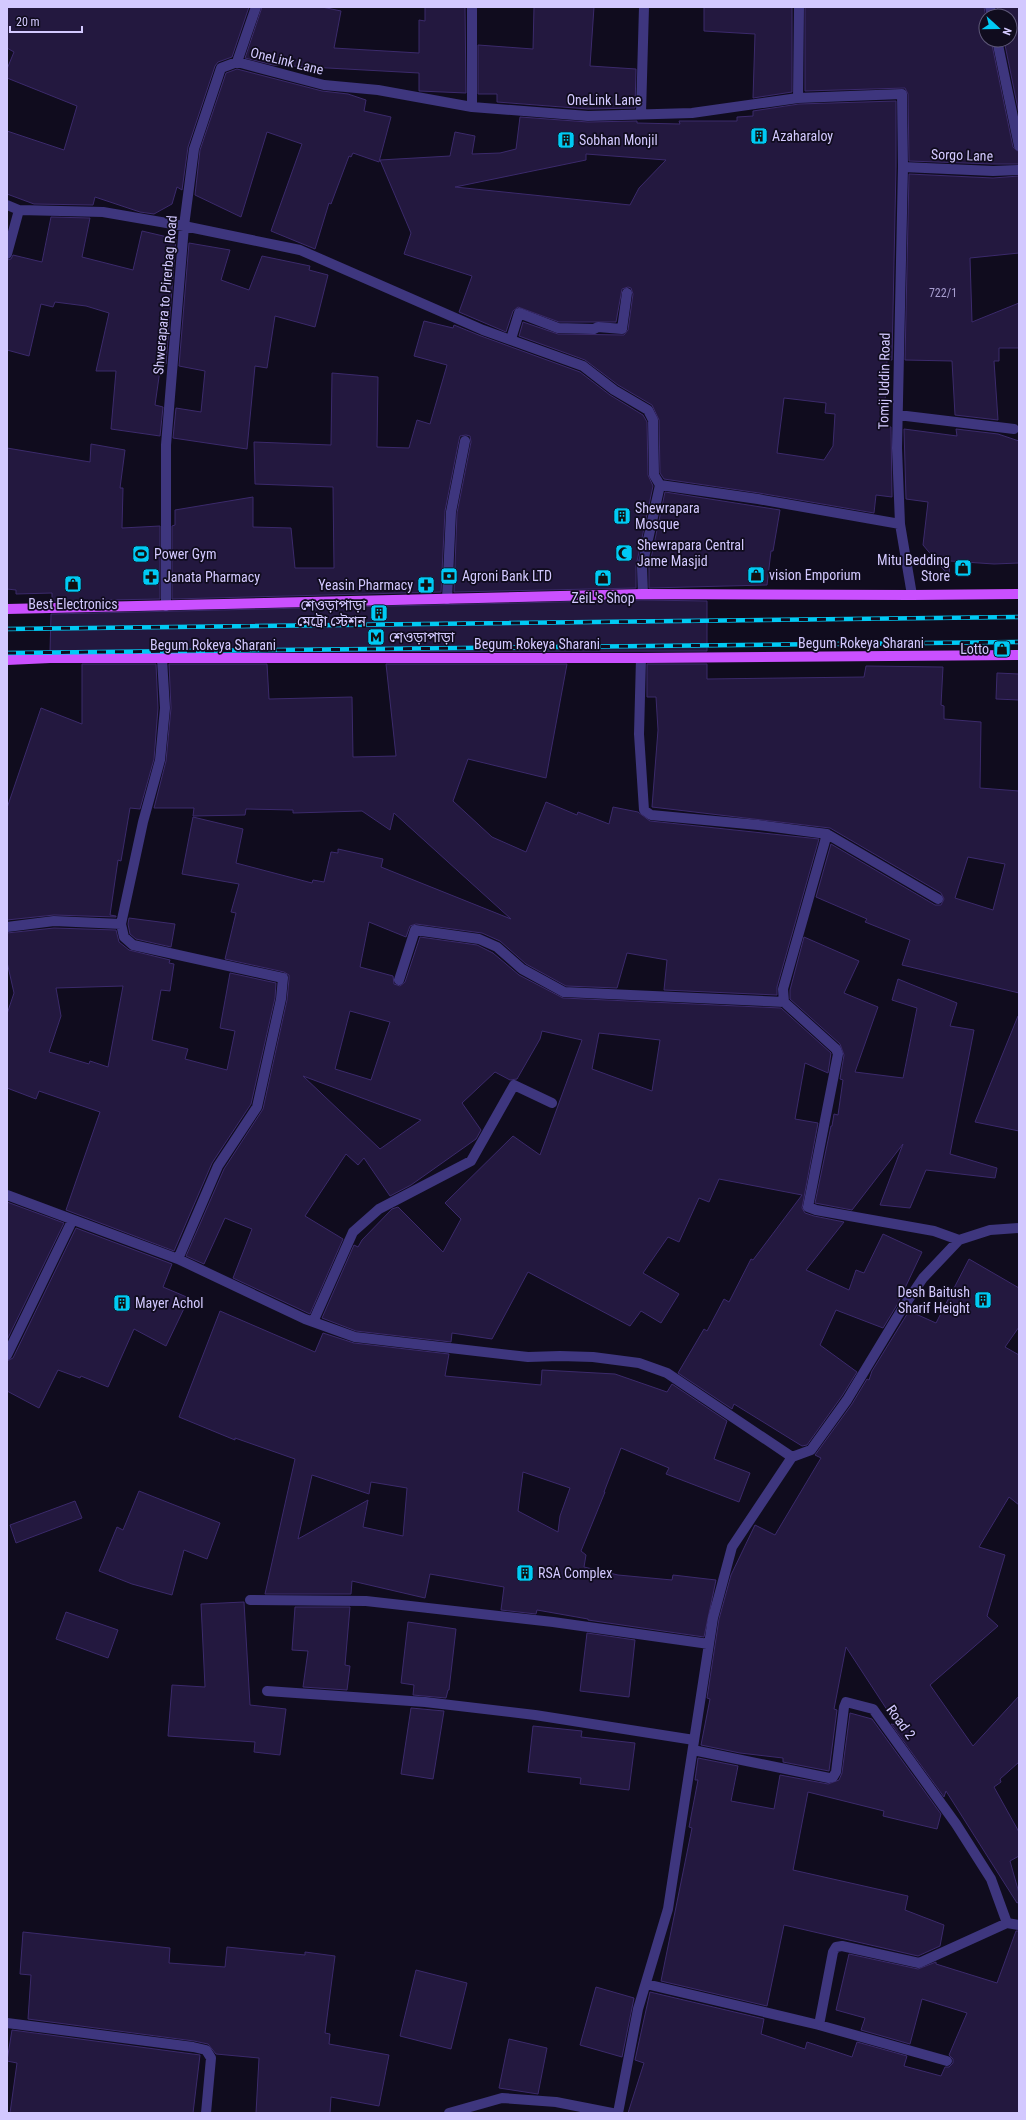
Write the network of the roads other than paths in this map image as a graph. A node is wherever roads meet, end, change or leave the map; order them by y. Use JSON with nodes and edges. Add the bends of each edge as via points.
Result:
{"nodes":[{"id":1,"x":256,"y":7,"type":"edge"},
{"id":2,"x":472,"y":7,"type":"edge"},
{"id":3,"x":644,"y":7,"type":"edge"},
{"id":4,"x":799,"y":7,"type":"edge"},
{"id":5,"x":999,"y":48,"type":"edge"},
{"id":6,"x":237,"y":62,"type":"junction"},
{"id":7,"x":798,"y":98,"type":"junction"},
{"id":8,"x":472,"y":107,"type":"junction"},
{"id":9,"x":640,"y":113,"type":"junction"},
{"id":10,"x":1019,"y":146,"type":"edge"},
{"id":11,"x":903,"y":167,"type":"junction"},
{"id":12,"x":1019,"y":170,"type":"edge"},
{"id":13,"x":7,"y":205,"type":"edge"},
{"id":14,"x":19,"y":210,"type":"junction"},
{"id":15,"x":184,"y":226,"type":"junction"},
{"id":16,"x":7,"y":254,"type":"edge"},
{"id":17,"x":627,"y":292,"type":"dead end"},
{"id":18,"x":510,"y":339,"type":"junction"},
{"id":19,"x":898,"y":416,"type":"junction"},
{"id":20,"x":1014,"y":429,"type":"dead end"},
{"id":21,"x":465,"y":441,"type":"dead end"},
{"id":22,"x":660,"y":486,"type":"junction"},
{"id":23,"x":900,"y":524,"type":"junction"},
{"id":24,"x":643,"y":594,"type":"junction"},
{"id":25,"x":1019,"y":594,"type":"edge"},
{"id":26,"x":912,"y":595,"type":"junction"},
{"id":27,"x":447,"y":599,"type":"junction"},
{"id":28,"x":166,"y":606,"type":"junction"},
{"id":29,"x":7,"y":609,"type":"edge"},
{"id":30,"x":1019,"y":655,"type":"edge"},
{"id":31,"x":641,"y":658,"type":"junction"},
{"id":32,"x":162,"y":659,"type":"junction"},
{"id":33,"x":7,"y":660,"type":"edge"},
{"id":34,"x":827,"y":834,"type":"junction"},
{"id":35,"x":938,"y":899,"type":"dead end"},
{"id":36,"x":121,"y":924,"type":"junction"},
{"id":37,"x":7,"y":927,"type":"edge"},
{"id":38,"x":399,"y":980,"type":"dead end"},
{"id":39,"x":784,"y":1002,"type":"junction"},
{"id":40,"x":552,"y":1103,"type":"dead end"},
{"id":41,"x":7,"y":1195,"type":"edge"},
{"id":42,"x":72,"y":1221,"type":"junction"},
{"id":43,"x":1019,"y":1228,"type":"edge"},
{"id":44,"x":958,"y":1240,"type":"junction"},
{"id":45,"x":178,"y":1259,"type":"junction"},
{"id":46,"x":313,"y":1322,"type":"junction"},
{"id":47,"x":7,"y":1355,"type":"edge"},
{"id":48,"x":792,"y":1457,"type":"junction"},
{"id":49,"x":250,"y":1600,"type":"dead end"},
{"id":50,"x":709,"y":1644,"type":"junction"},
{"id":51,"x":267,"y":1691,"type":"dead end"},
{"id":52,"x":693,"y":1745,"type":"junction"},
{"id":53,"x":1007,"y":1923,"type":"junction"},
{"id":54,"x":1019,"y":1925,"type":"edge"},
{"id":55,"x":646,"y":1984,"type":"junction"},
{"id":56,"x":7,"y":2023,"type":"edge"},
{"id":57,"x":819,"y":2025,"type":"junction"},
{"id":58,"x":947,"y":2061,"type":"dead end"},
{"id":59,"x":206,"y":2113,"type":"edge"},
{"id":60,"x":449,"y":2113,"type":"edge"},
{"id":61,"x":612,"y":2113,"type":"edge"},
{"id":62,"x":618,"y":2113,"type":"edge"}],
"edges":[{"from":1,"to":6,"type":"street"},
{"from":2,"to":8,"type":"street"},
{"from":3,"to":9,"type":"street"},
{"from":4,"to":7,"type":"street"},
{"from":5,"to":10,"type":"street"},
{"from":6,"to":8,"type":"street","name":"OneLink Lane","via":[[324,85],[378,90]]},
{"from":6,"to":15,"type":"street","name":"Shwerapara to Pirerbag Road","via":[[220,68],[196,142]]},
{"from":7,"to":9,"type":"street","name":"OneLink Lane","via":[[692,113]]},
{"from":7,"to":11,"type":"street","name":"OneLink Lane","via":[[902,94]]},
{"from":8,"to":9,"type":"street","name":"OneLink Lane","via":[[588,116]]},
{"from":11,"to":12,"type":"street","name":"Sorgo Lane"},
{"from":11,"to":19,"type":"street","name":"Tomij Uddin Road"},
{"from":13,"to":14,"type":"street"},
{"from":14,"to":15,"type":"street","via":[[103,212]]},
{"from":14,"to":16,"type":"street"},
{"from":15,"to":18,"type":"street","via":[[300,250],[483,330]]},
{"from":15,"to":28,"type":"street","name":"Shwerapara to Pirerbag Road","via":[[166,445]]},
{"from":17,"to":18,"type":"street","via":[[622,329],[598,326],[594,329],[558,328],[519,313]]},
{"from":18,"to":22,"type":"street","via":[[584,366],[614,390],[648,410],[654,420],[654,475]]},
{"from":19,"to":20,"type":"street"},
{"from":19,"to":23,"type":"street","name":"Tomij Uddin Road"},
{"from":21,"to":27,"type":"street","via":[[451,512]]},
{"from":22,"to":23,"type":"street","via":[[758,499]]},
{"from":22,"to":24,"type":"street","via":[[642,567]]},
{"from":23,"to":26,"type":"street","name":"Tomij Uddin Road"},
{"from":24,"to":26,"type":"main road"},
{"from":24,"to":27,"type":"main road"},
{"from":25,"to":26,"type":"main road"},
{"from":27,"to":28,"type":"main road"},
{"from":28,"to":29,"type":"main road"},
{"from":30,"to":31,"type":"main road","name":"Begum Rokeya Sharani"},
{"from":31,"to":32,"type":"main road","name":"Begum Rokeya Sharani"},
{"from":31,"to":34,"type":"street","via":[[639,734],[646,812],[650,815]]},
{"from":32,"to":33,"type":"main road","name":"Begum Rokeya Sharani"},
{"from":32,"to":36,"type":"street","via":[[165,708],[160,760],[143,822]]},
{"from":34,"to":35,"type":"street"},
{"from":34,"to":39,"type":"street","via":[[783,989]]},
{"from":36,"to":37,"type":"street","via":[[54,922]]},
{"from":36,"to":45,"type":"street","via":[[124,937],[133,945],[283,978],[257,1107],[218,1166]]},
{"from":38,"to":39,"type":"street","via":[[415,930],[485,942],[497,947],[522,969],[564,992]]},
{"from":39,"to":44,"type":"street","via":[[836,1049],[838,1054],[810,1209],[934,1231]]},
{"from":40,"to":46,"type":"street","via":[[514,1085],[471,1160],[379,1209],[353,1232]]},
{"from":41,"to":42,"type":"street"},
{"from":42,"to":45,"type":"street"},
{"from":42,"to":47,"type":"street"},
{"from":43,"to":44,"type":"street","via":[[990,1230]]},
{"from":44,"to":48,"type":"street","via":[[923,1278],[848,1400],[811,1450]]},
{"from":45,"to":46,"type":"street"},
{"from":46,"to":48,"type":"street","via":[[363,1338],[528,1358],[593,1357],[639,1363],[667,1373]]},
{"from":48,"to":50,"type":"street","via":[[732,1547],[713,1618]]},
{"from":49,"to":50,"type":"street","via":[[366,1601],[554,1622]]},
{"from":50,"to":52,"type":"street"},
{"from":51,"to":52,"type":"street","via":[[425,1702],[535,1715]]},
{"from":52,"to":53,"type":"street","name":"Road 2","via":[[829,1778],[836,1772],[846,1702],[873,1709],[956,1824],[991,1879]]},
{"from":52,"to":55,"type":"street","via":[[668,1909]]},
{"from":53,"to":54,"type":"street"},
{"from":53,"to":57,"type":"street","via":[[919,1963],[842,1946],[836,1947]]},
{"from":55,"to":57,"type":"street"},
{"from":55,"to":62,"type":"street","via":[[638,2009]]},
{"from":56,"to":59,"type":"street","via":[[206,2050],[211,2058]]},
{"from":57,"to":58,"type":"street"},
{"from":60,"to":61,"type":"street","via":[[502,2098],[556,2102]]}]}
